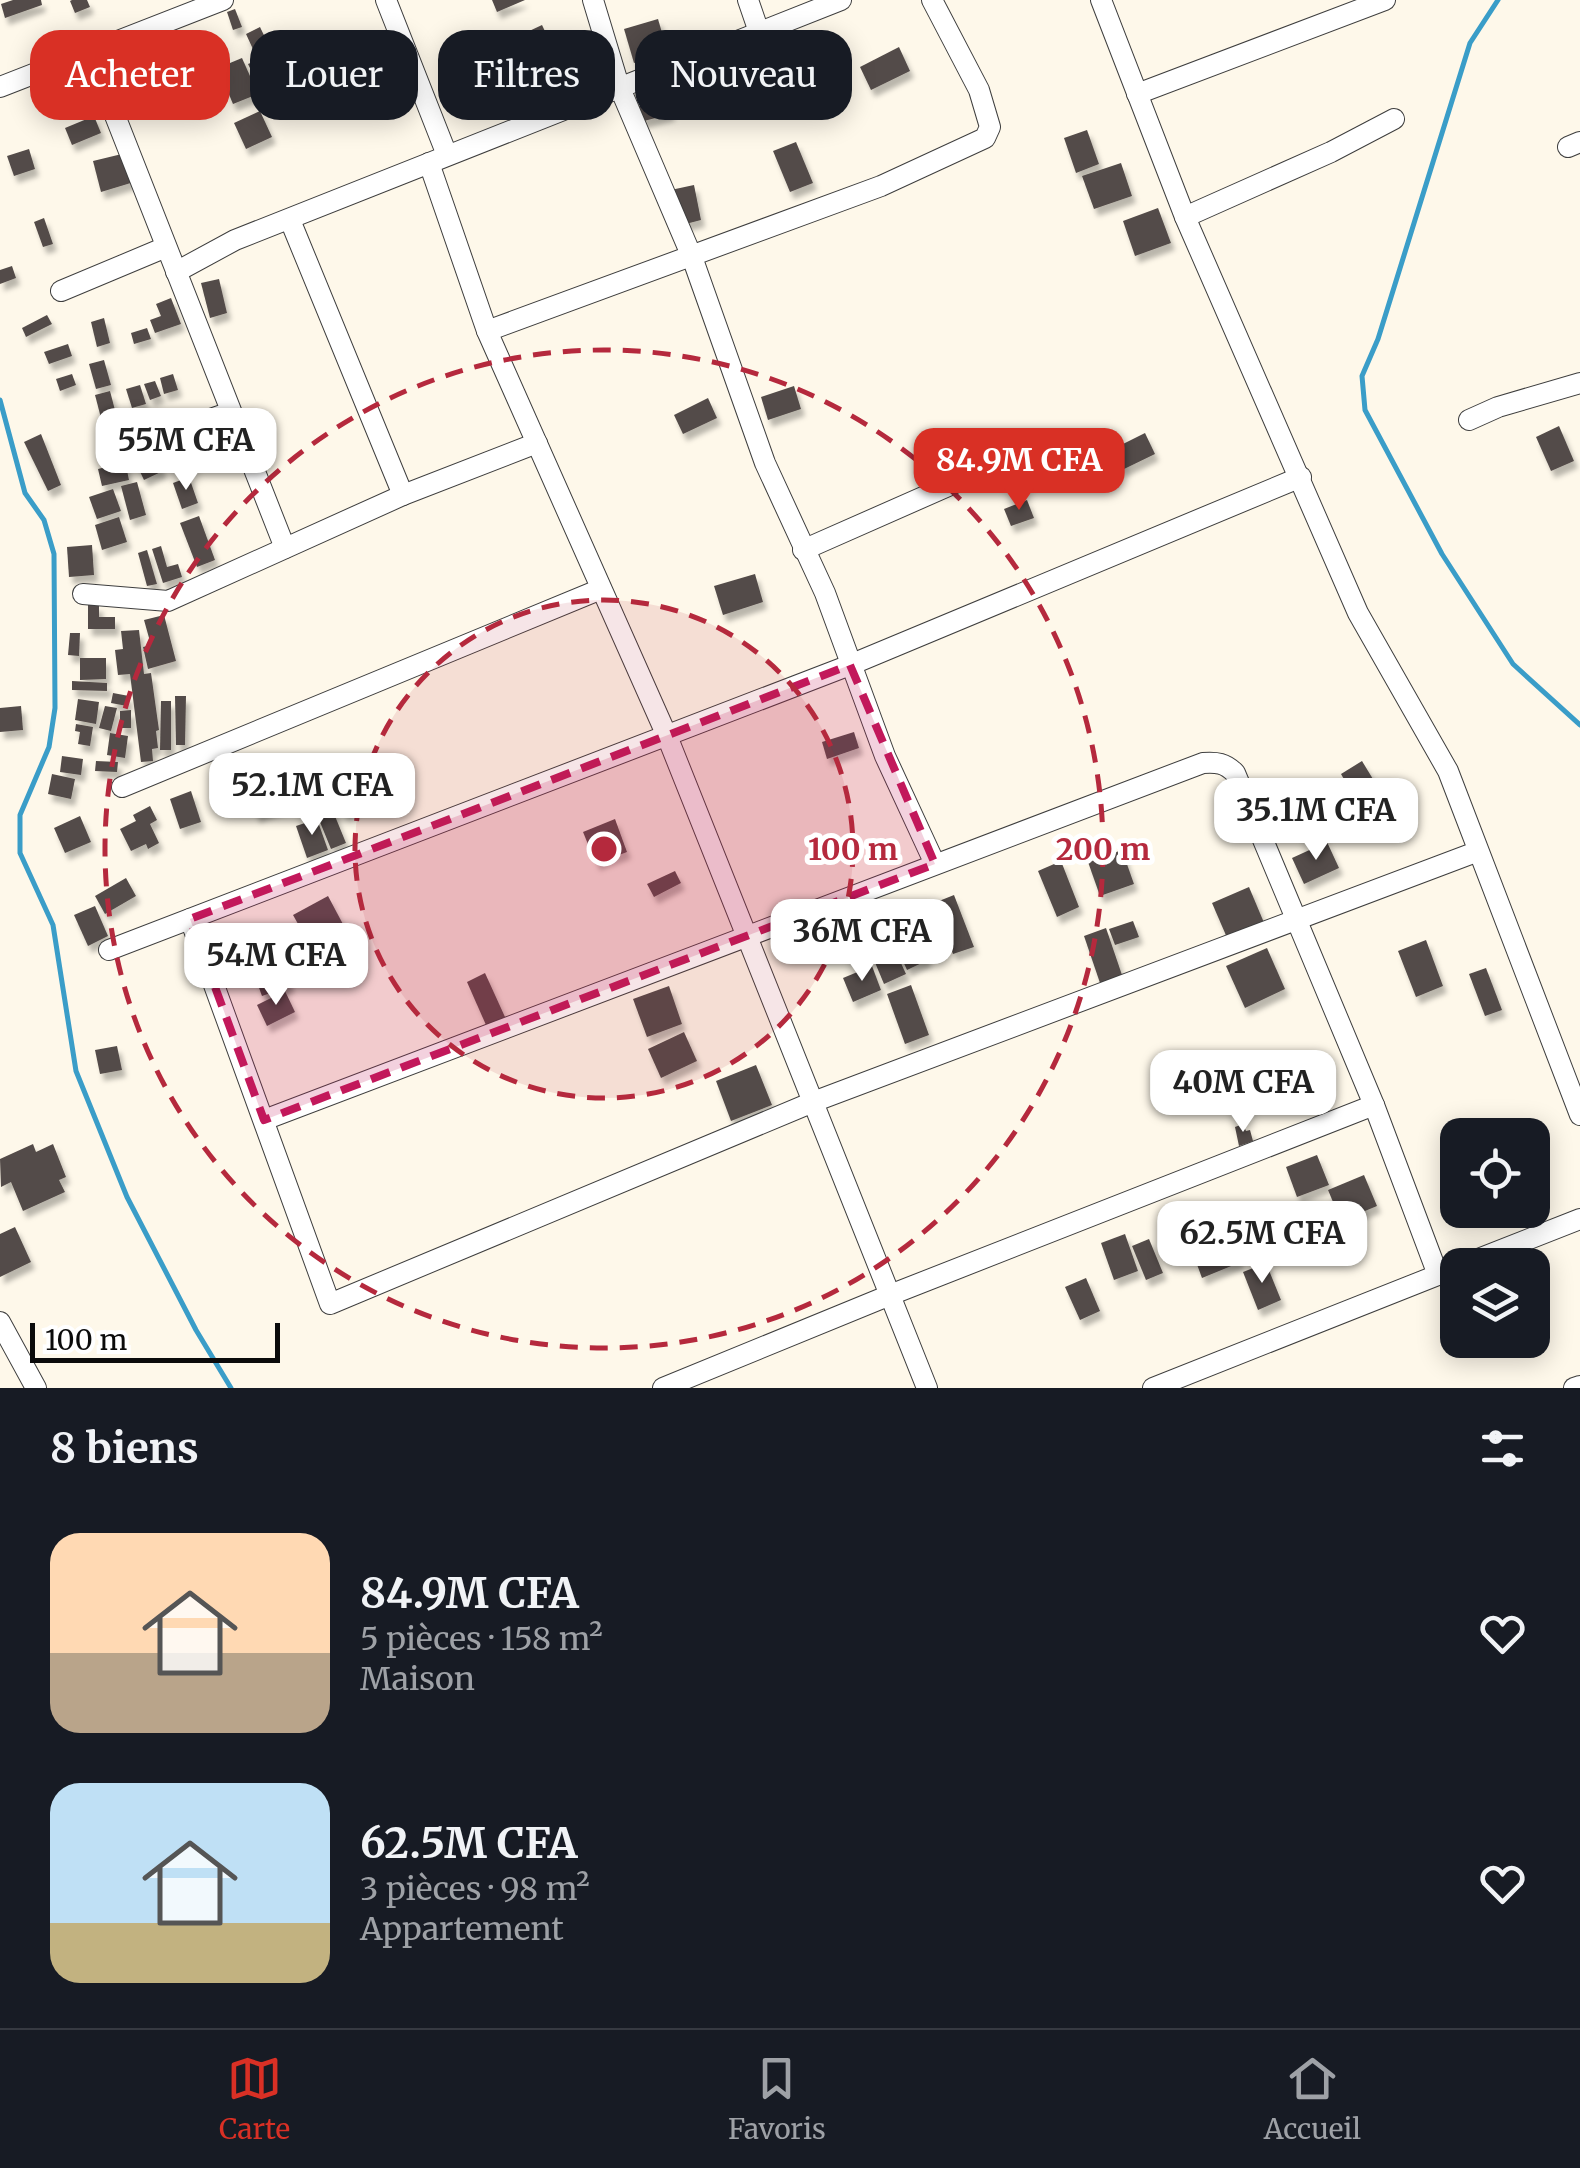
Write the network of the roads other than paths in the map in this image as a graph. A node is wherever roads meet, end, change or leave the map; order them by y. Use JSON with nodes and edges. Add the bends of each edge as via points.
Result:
{"nodes":[{"id":1,"x":223,"y":0,"type":"edge"},
{"id":2,"x":386,"y":0,"type":"edge"},
{"id":3,"x":593,"y":0,"type":"edge"},
{"id":4,"x":748,"y":0,"type":"edge"},
{"id":5,"x":841,"y":0,"type":"edge"},
{"id":6,"x":932,"y":0,"type":"edge"},
{"id":7,"x":1101,"y":0,"type":"edge"},
{"id":8,"x":1386,"y":0,"type":"edge"},
{"id":9,"x":146,"y":30,"type":"edge"},
{"id":10,"x":759,"y":30,"type":"edge"},
{"id":11,"x":765,"y":30,"type":"edge"},
{"id":12,"x":30,"y":75,"type":"edge"},
{"id":13,"x":635,"y":80,"type":"edge"},
{"id":14,"x":619,"y":86,"type":"junction"},
{"id":15,"x":0,"y":87,"type":"edge"},
{"id":16,"x":1137,"y":94,"type":"junction"},
{"id":17,"x":1394,"y":119,"type":"dead end"},
{"id":18,"x":117,"y":120,"type":"edge"},
{"id":19,"x":438,"y":159,"type":"junction"},
{"id":20,"x":1185,"y":217,"type":"junction"},
{"id":21,"x":290,"y":220,"type":"junction"},
{"id":22,"x":166,"y":247,"type":"junction"},
{"id":23,"x":692,"y":257,"type":"junction"},
{"id":24,"x":176,"y":272,"type":"junction"},
{"id":25,"x":61,"y":291,"type":"dead end"},
{"id":26,"x":487,"y":331,"type":"junction"},
{"id":27,"x":1580,"y":383,"type":"edge"},
{"id":28,"x":232,"y":412,"type":"junction"},
{"id":29,"x":1469,"y":420,"type":"dead end"},
{"id":30,"x":536,"y":444,"type":"junction"},
{"id":31,"x":130,"y":448,"type":"dead end"},
{"id":32,"x":1052,"y":450,"type":"dead end"},
{"id":33,"x":1300,"y":477,"type":"junction"},
{"id":34,"x":404,"y":495,"type":"junction"},
{"id":35,"x":285,"y":548,"type":"junction"},
{"id":36,"x":803,"y":550,"type":"junction"},
{"id":37,"x":601,"y":589,"type":"junction"},
{"id":38,"x":82,"y":594,"type":"dead end"},
{"id":39,"x":850,"y":665,"type":"junction"},
{"id":40,"x":667,"y":736,"type":"junction"},
{"id":41,"x":122,"y":787,"type":"dead end"},
{"id":42,"x":1476,"y":852,"type":"junction"},
{"id":43,"x":935,"y":864,"type":"junction"},
{"id":44,"x":190,"y":919,"type":"junction"},
{"id":45,"x":1298,"y":920,"type":"junction"},
{"id":46,"x":746,"y":936,"type":"junction"},
{"id":47,"x":109,"y":950,"type":"dead end"},
{"id":48,"x":813,"y":1102,"type":"junction"},
{"id":49,"x":1374,"y":1106,"type":"junction"},
{"id":50,"x":1580,"y":1115,"type":"edge"},
{"id":51,"x":264,"y":1120,"type":"junction"},
{"id":52,"x":1580,"y":1219,"type":"edge"},
{"id":53,"x":1443,"y":1248,"type":"edge"},
{"id":54,"x":1506,"y":1248,"type":"edge"},
{"id":55,"x":1440,"y":1275,"type":"edge"},
{"id":56,"x":890,"y":1294,"type":"junction"},
{"id":57,"x":0,"y":1322,"type":"edge"},
{"id":58,"x":1201,"y":1379,"type":"edge"},
{"id":59,"x":36,"y":1388,"type":"edge"},
{"id":60,"x":662,"y":1388,"type":"edge"},
{"id":61,"x":927,"y":1388,"type":"edge"},
{"id":62,"x":1154,"y":1388,"type":"edge"}],
"edges":[{"from":1,"to":9,"type":"street"},
{"from":2,"to":19,"type":"street"},
{"from":3,"to":14,"type":"street"},
{"from":4,"to":10,"type":"street"},
{"from":5,"to":11,"type":"street"},
{"from":6,"to":23,"type":"street","via":[[978,90],[990,134],[881,186]]},
{"from":7,"to":16,"type":"street"},
{"from":8,"to":16,"type":"street"},
{"from":12,"to":15,"type":"street"},
{"from":13,"to":14,"type":"street"},
{"from":14,"to":19,"type":"street"},
{"from":14,"to":23,"type":"street"},
{"from":16,"to":20,"type":"street"},
{"from":17,"to":20,"type":"street"},
{"from":18,"to":22,"type":"street"},
{"from":19,"to":21,"type":"street"},
{"from":19,"to":26,"type":"street"},
{"from":20,"to":33,"type":"street"},
{"from":21,"to":24,"type":"street"},
{"from":21,"to":34,"type":"street"},
{"from":22,"to":24,"type":"street"},
{"from":22,"to":25,"type":"street"},
{"from":23,"to":26,"type":"street"},
{"from":23,"to":36,"type":"street"},
{"from":24,"to":28,"type":"street"},
{"from":26,"to":30,"type":"street"},
{"from":27,"to":29,"type":"street"},
{"from":28,"to":31,"type":"street"},
{"from":28,"to":35,"type":"street"},
{"from":30,"to":34,"type":"street"},
{"from":30,"to":37,"type":"street"},
{"from":32,"to":36,"type":"street","via":[[998,464]]},
{"from":33,"to":39,"type":"street"},
{"from":33,"to":42,"type":"street","via":[[1358,613],[1448,771]]},
{"from":34,"to":35,"type":"street"},
{"from":35,"to":38,"type":"street","via":[[168,601]]},
{"from":36,"to":39,"type":"street"},
{"from":37,"to":40,"type":"street"},
{"from":37,"to":41,"type":"street"},
{"from":39,"to":40,"type":"street"},
{"from":39,"to":43,"type":"street"},
{"from":40,"to":44,"type":"street"},
{"from":40,"to":46,"type":"street"},
{"from":42,"to":45,"type":"street"},
{"from":42,"to":50,"type":"street"},
{"from":43,"to":45,"type":"street","via":[[1217,762],[1235,773]]},
{"from":43,"to":46,"type":"street"},
{"from":44,"to":47,"type":"street"},
{"from":44,"to":51,"type":"street"},
{"from":45,"to":48,"type":"street"},
{"from":45,"to":49,"type":"street"},
{"from":46,"to":48,"type":"street"},
{"from":46,"to":51,"type":"street"},
{"from":48,"to":51,"type":"street","via":[[330,1304]]},
{"from":48,"to":56,"type":"street"},
{"from":49,"to":53,"type":"street"},
{"from":49,"to":56,"type":"street"},
{"from":52,"to":54,"type":"street"},
{"from":55,"to":58,"type":"street"},
{"from":56,"to":60,"type":"street"},
{"from":56,"to":61,"type":"street"},
{"from":57,"to":59,"type":"street"},
{"from":58,"to":62,"type":"street"}]}
